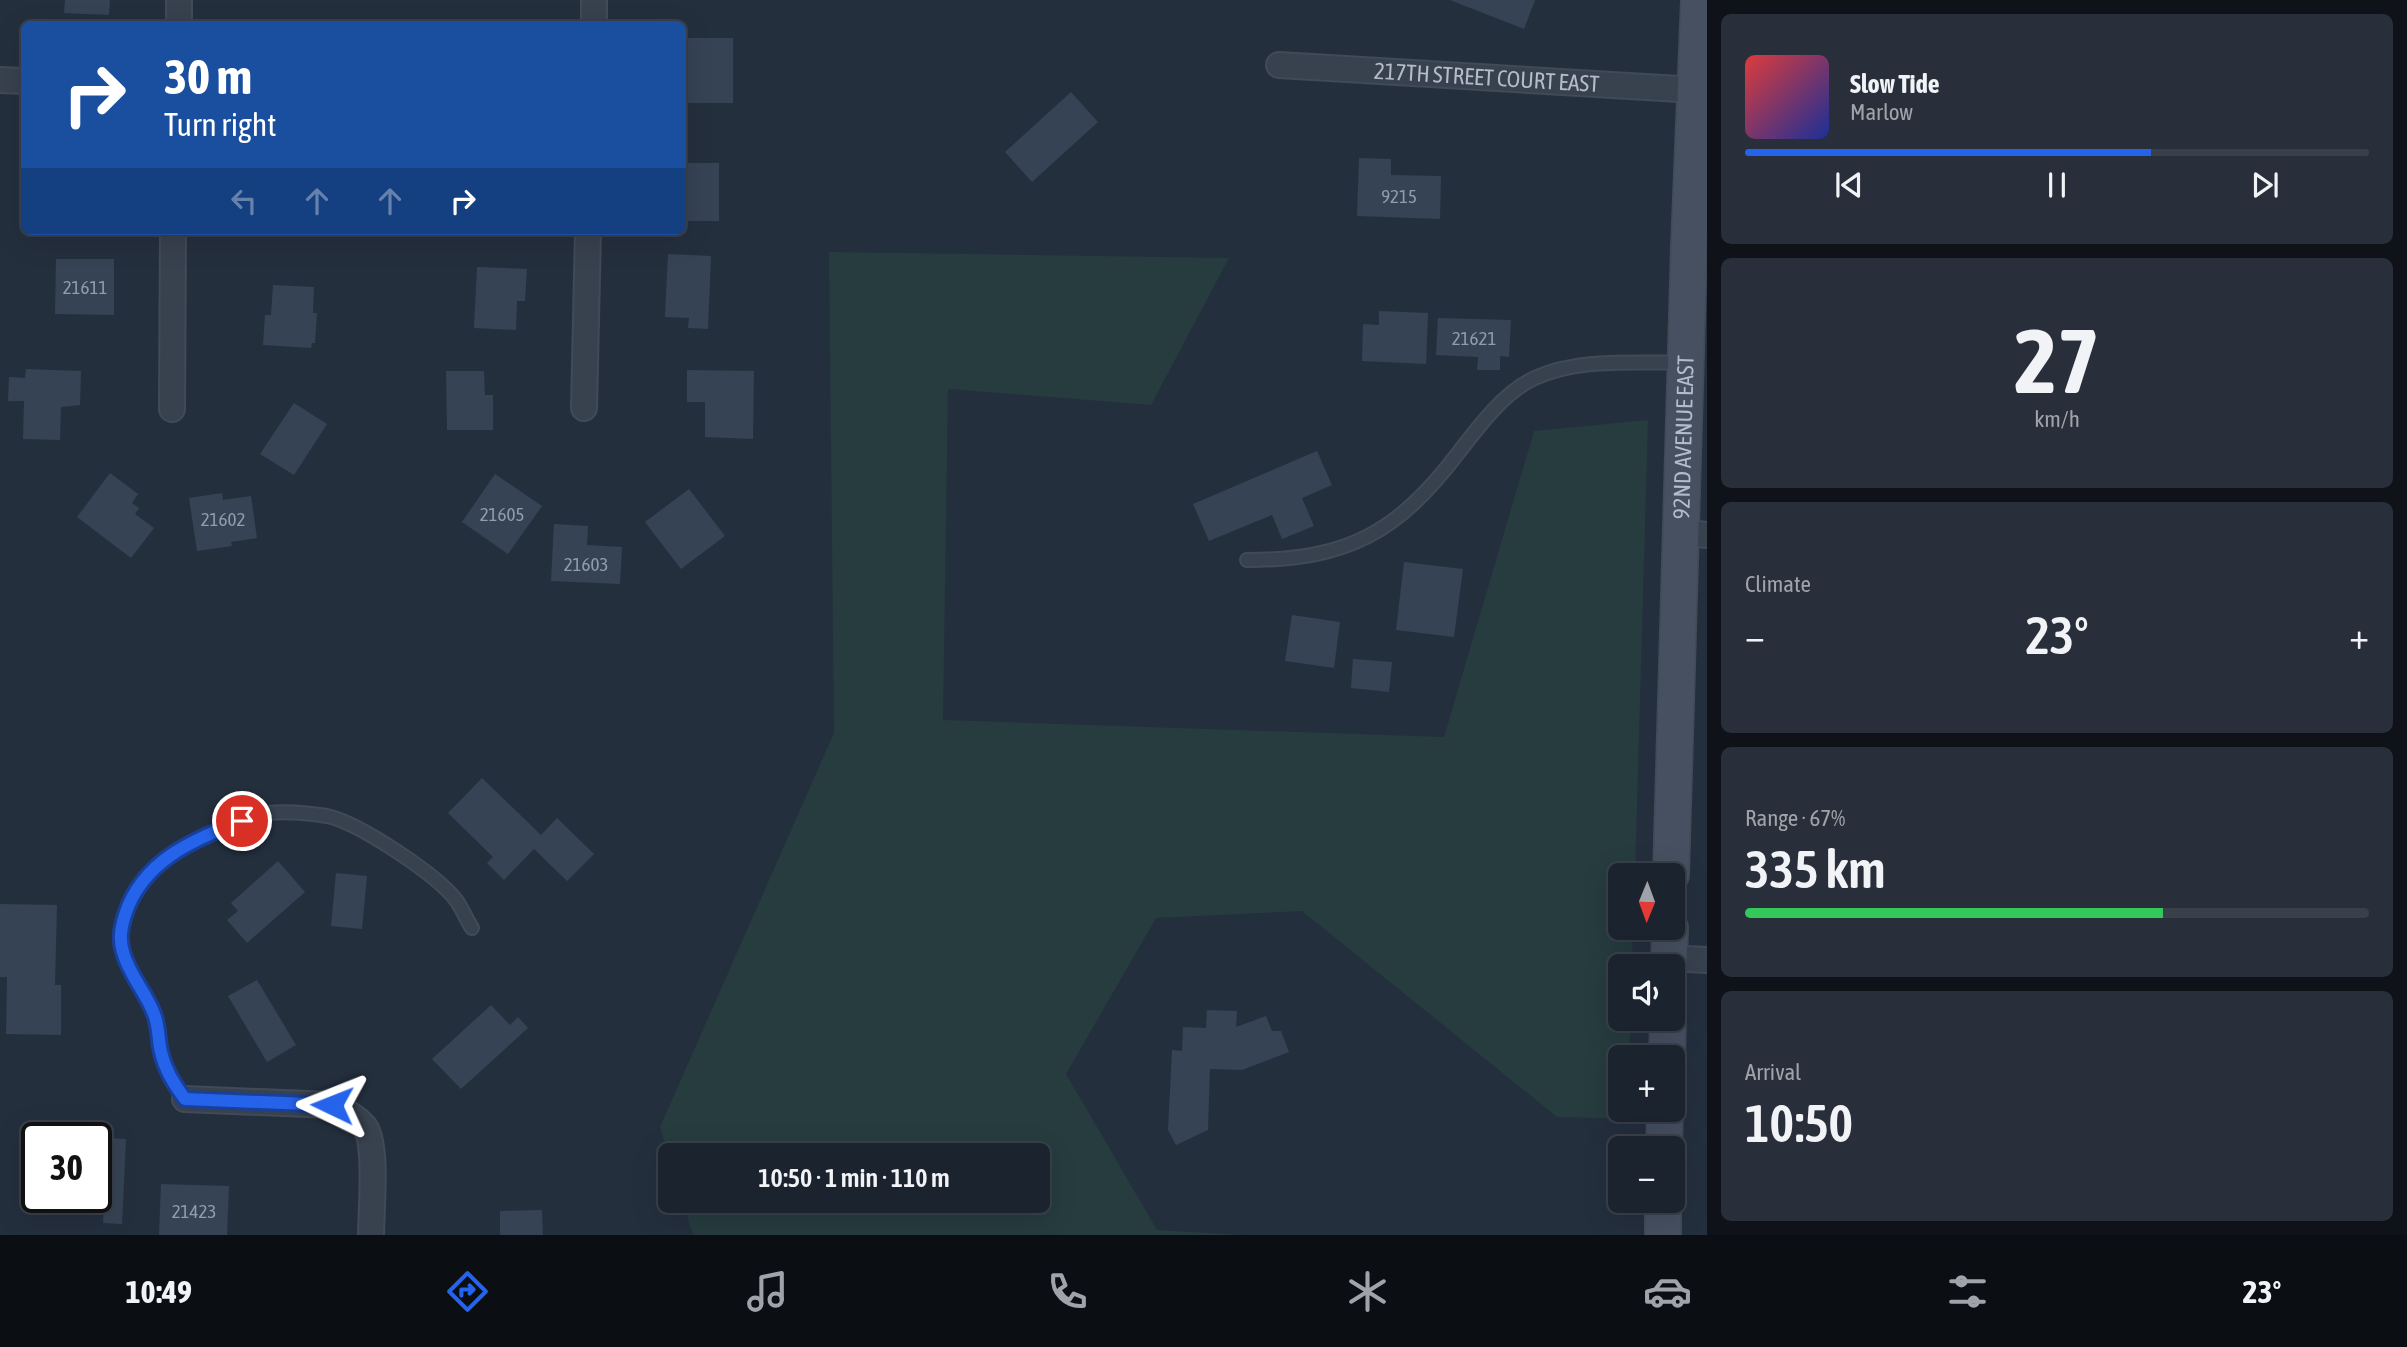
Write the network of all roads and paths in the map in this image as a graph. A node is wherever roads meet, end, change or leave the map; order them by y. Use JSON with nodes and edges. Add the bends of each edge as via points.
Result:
{"nodes":[{"id":1,"x":179,"y":0,"type":"edge"},
{"id":2,"x":594,"y":0,"type":"edge"},
{"id":3,"x":1699,"y":0,"type":"edge"},
{"id":4,"x":178,"y":21,"type":"edge"},
{"id":5,"x":594,"y":21,"type":"edge"},
{"id":6,"x":1279,"y":65,"type":"dead end"},
{"id":7,"x":0,"y":80,"type":"edge"},
{"id":8,"x":21,"y":81,"type":"edge"},
{"id":9,"x":1696,"y":90,"type":"junction"},
{"id":10,"x":173,"y":235,"type":"edge"},
{"id":11,"x":588,"y":235,"type":"edge"},
{"id":12,"x":1686,"y":362,"type":"junction"},
{"id":13,"x":584,"y":408,"type":"dead end"},
{"id":14,"x":173,"y":409,"type":"dead end"},
{"id":15,"x":1694,"y":534,"type":"edge"},
{"id":16,"x":1247,"y":560,"type":"dead end"},
{"id":17,"x":1672,"y":863,"type":"edge"},
{"id":18,"x":471,"y":928,"type":"dead end"},
{"id":19,"x":1669,"y":951,"type":"edge"},
{"id":20,"x":1707,"y":960,"type":"edge"},
{"id":21,"x":185,"y":1099,"type":"joint"},
{"id":22,"x":1663,"y":1213,"type":"edge"},
{"id":23,"x":371,"y":1235,"type":"edge"},
{"id":24,"x":1663,"y":1235,"type":"edge"}],
"edges":[{"from":1,"to":4,"type":"street"},
{"from":2,"to":5,"type":"street"},
{"from":3,"to":9,"type":"street","name":"92ND AVENUE EAST"},
{"from":6,"to":9,"type":"street","name":"217TH STREET COURT EAST"},
{"from":7,"to":8,"type":"street"},
{"from":9,"to":12,"type":"street","name":"92ND AVENUE EAST"},
{"from":10,"to":14,"type":"street"},
{"from":11,"to":13,"type":"street"},
{"from":12,"to":15,"type":"street","name":"92ND AVENUE EAST"},
{"from":12,"to":16,"type":"lane","via":[[1570,365],[1533,379],[1497,406],[1416,501],[1368,537],[1310,557]]},
{"from":15,"to":17,"type":"street","name":"92ND AVENUE EAST"},
{"from":18,"to":21,"type":"lane","via":[[455,900],[426,874],[390,847],[331,817],[267,813],[184,845],[135,889],[120,938],[127,966],[155,1015],[169,1076]]},
{"from":19,"to":20,"type":"street"},
{"from":21,"to":23,"type":"street","via":[[332,1105],[347,1112],[366,1127],[371,1141]]},
{"from":22,"to":24,"type":"street"}]}
